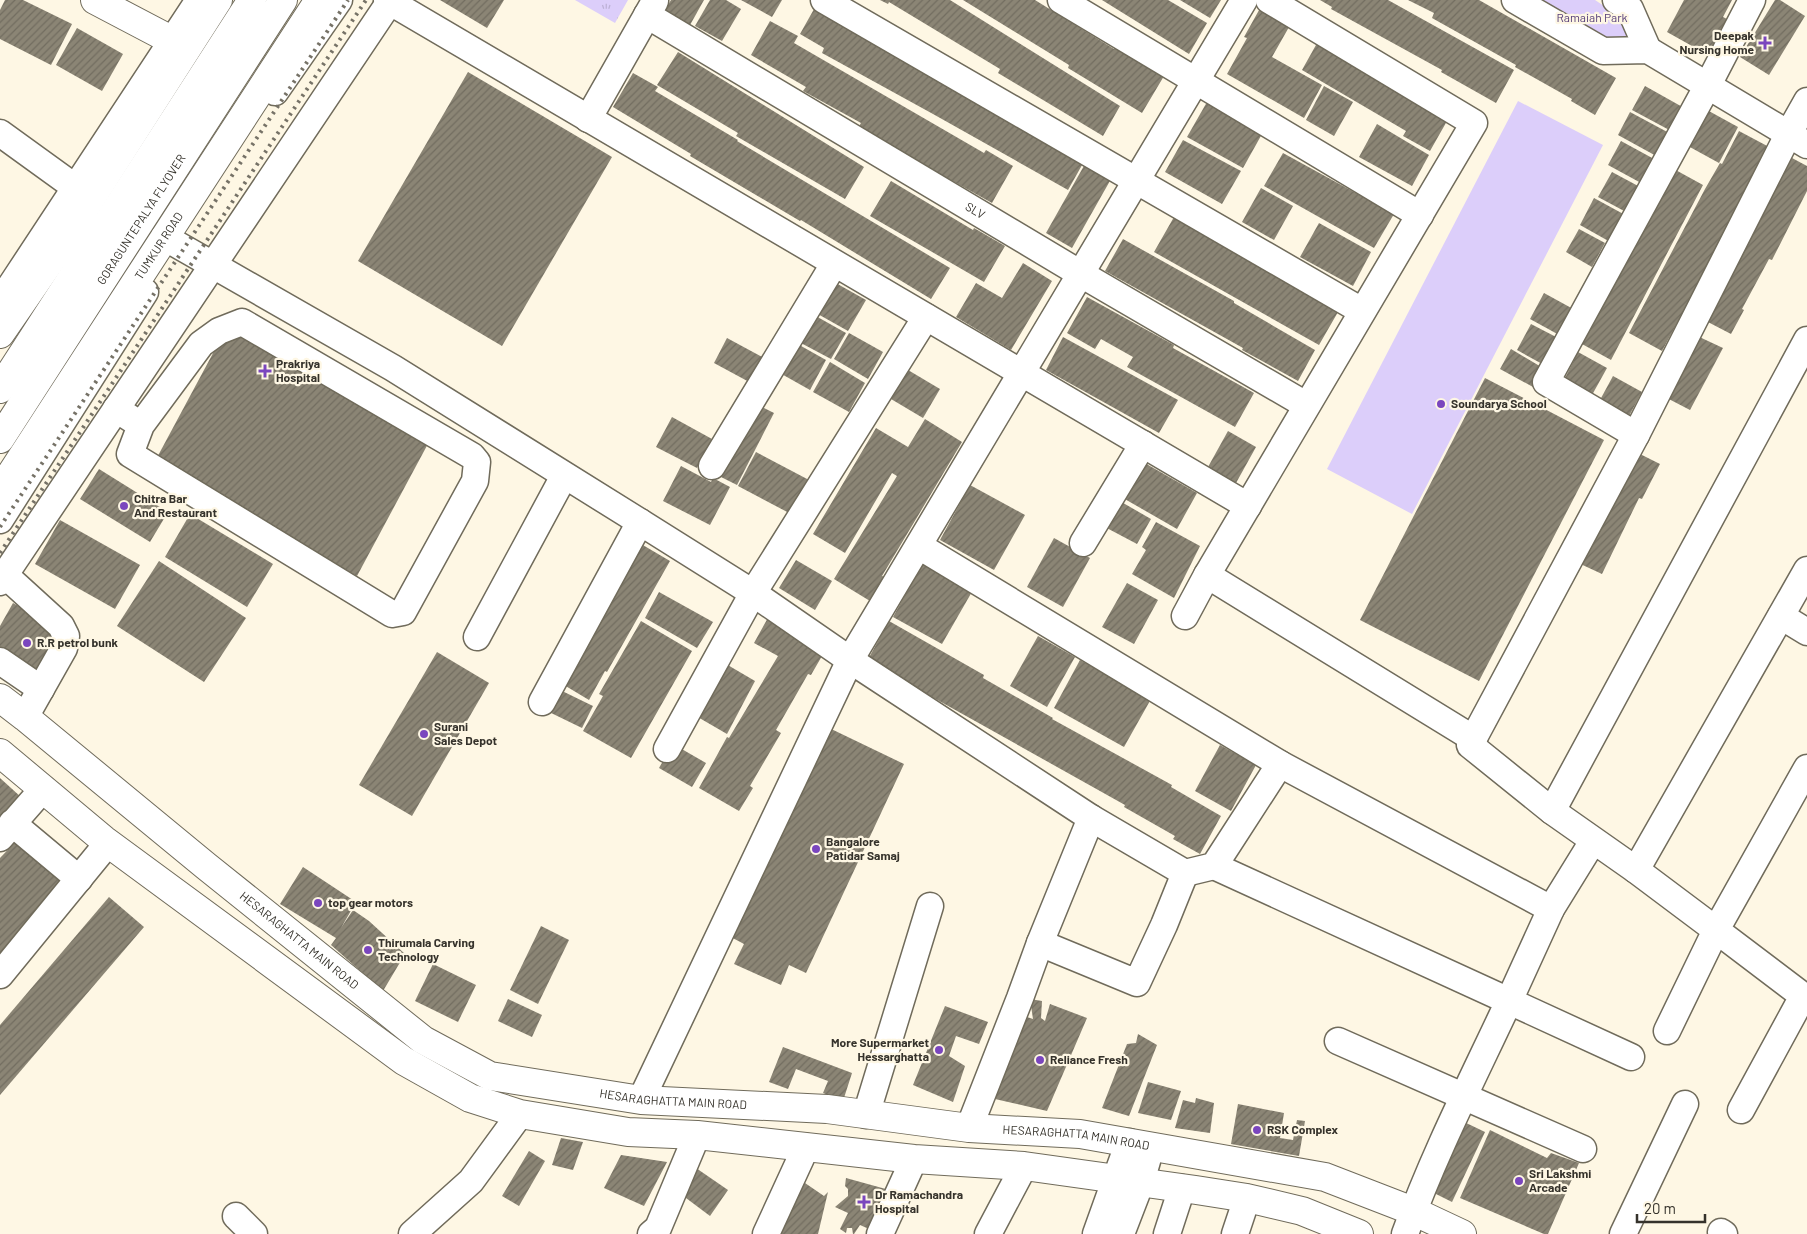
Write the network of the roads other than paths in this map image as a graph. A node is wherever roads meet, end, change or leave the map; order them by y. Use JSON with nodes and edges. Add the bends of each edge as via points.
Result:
{"nodes":[{"id":1,"x":95,"y":0,"type":"edge"},
{"id":2,"x":199,"y":0,"type":"edge"},
{"id":3,"x":218,"y":0,"type":"edge"},
{"id":4,"x":252,"y":0,"type":"edge"},
{"id":5,"x":283,"y":0,"type":"edge"},
{"id":6,"x":319,"y":0,"type":"edge"},
{"id":7,"x":339,"y":0,"type":"edge"},
{"id":8,"x":824,"y":0,"type":"edge"},
{"id":9,"x":1061,"y":0,"type":"edge"},
{"id":10,"x":1244,"y":0,"type":"edge"},
{"id":11,"x":1270,"y":0,"type":"edge"},
{"id":12,"x":1515,"y":0,"type":"edge"},
{"id":13,"x":1616,"y":0,"type":"edge"},
{"id":14,"x":1752,"y":0,"type":"edge"},
{"id":15,"x":389,"y":1,"type":"edge"},
{"id":16,"x":651,"y":8,"type":"edge"},
{"id":17,"x":173,"y":41,"type":"junction"},
{"id":18,"x":1648,"y":50,"type":"junction"},
{"id":19,"x":1196,"y":81,"type":"junction"},
{"id":20,"x":1708,"y":85,"type":"junction"},
{"id":21,"x":1807,"y":101,"type":"edge"},
{"id":22,"x":588,"y":119,"type":"junction"},
{"id":23,"x":0,"y":133,"type":"edge"},
{"id":24,"x":1798,"y":139,"type":"edge"},
{"id":25,"x":1136,"y":181,"type":"junction"},
{"id":26,"x":76,"y":188,"type":"junction"},
{"id":27,"x":1420,"y":214,"type":"junction"},
{"id":28,"x":170,"y":241,"type":"junction"},
{"id":29,"x":834,"y":264,"type":"junction"},
{"id":30,"x":212,"y":266,"type":"junction"},
{"id":31,"x":1081,"y":274,"type":"junction"},
{"id":32,"x":0,"y":302,"type":"edge"},
{"id":33,"x":1362,"y":311,"type":"junction"},
{"id":34,"x":926,"y":317,"type":"junction"},
{"id":35,"x":0,"y":334,"type":"edge"},
{"id":36,"x":1807,"y":340,"type":"edge"},
{"id":37,"x":1022,"y":374,"type":"junction"},
{"id":38,"x":0,"y":389,"type":"edge"},
{"id":39,"x":1306,"y":405,"type":"junction"},
{"id":40,"x":116,"y":409,"type":"junction"},
{"id":41,"x":141,"y":425,"type":"junction"},
{"id":42,"x":489,"y":428,"type":"junction"},
{"id":43,"x":1636,"y":435,"type":"junction"},
{"id":44,"x":0,"y":439,"type":"edge"},
{"id":45,"x":1143,"y":444,"type":"junction"},
{"id":46,"x":472,"y":456,"type":"junction"},
{"id":47,"x":712,"y":466,"type":"dead end"},
{"id":48,"x":564,"y":476,"type":"junction"},
{"id":49,"x":0,"y":492,"type":"edge"},
{"id":50,"x":1248,"y":506,"type":"junction"},
{"id":51,"x":0,"y":520,"type":"edge"},
{"id":52,"x":640,"y":522,"type":"junction"},
{"id":53,"x":1083,"y":543,"type":"dead end"},
{"id":54,"x":919,"y":546,"type":"junction"},
{"id":55,"x":1807,"y":570,"type":"edge"},
{"id":56,"x":1207,"y":575,"type":"junction"},
{"id":57,"x":2,"y":579,"type":"edge"},
{"id":58,"x":753,"y":593,"type":"junction"},
{"id":59,"x":1185,"y":616,"type":"dead end"},
{"id":60,"x":1781,"y":616,"type":"junction"},
{"id":61,"x":1807,"y":632,"type":"edge"},
{"id":62,"x":476,"y":637,"type":"dead end"},
{"id":63,"x":850,"y":660,"type":"junction"},
{"id":64,"x":0,"y":661,"type":"edge"},
{"id":65,"x":41,"y":689,"type":"junction"},
{"id":66,"x":0,"y":698,"type":"edge"},
{"id":67,"x":542,"y":702,"type":"dead end"},
{"id":68,"x":25,"y":717,"type":"junction"},
{"id":69,"x":1474,"y":738,"type":"junction"},
{"id":70,"x":667,"y":749,"type":"dead end"},
{"id":71,"x":0,"y":753,"type":"edge"},
{"id":72,"x":1280,"y":764,"type":"junction"},
{"id":73,"x":1807,"y":768,"type":"edge"},
{"id":74,"x":43,"y":789,"type":"junction"},
{"id":75,"x":1552,"y":811,"type":"junction"},
{"id":76,"x":1091,"y":818,"type":"junction"},
{"id":77,"x":6,"y":830,"type":"edge"},
{"id":78,"x":1593,"y":841,"type":"junction"},
{"id":79,"x":108,"y":843,"type":"junction"},
{"id":80,"x":1214,"y":866,"type":"junction"},
{"id":81,"x":1636,"y":870,"type":"junction"},
{"id":82,"x":1185,"y":873,"type":"junction"},
{"id":83,"x":80,"y":879,"type":"junction"},
{"id":84,"x":930,"y":906,"type":"dead end"},
{"id":85,"x":1551,"y":909,"type":"junction"},
{"id":86,"x":1716,"y":930,"type":"junction"},
{"id":87,"x":1040,"y":943,"type":"junction"},
{"id":88,"x":0,"y":976,"type":"edge"},
{"id":89,"x":1806,"y":995,"type":"edge"},
{"id":90,"x":1509,"y":1002,"type":"junction"},
{"id":91,"x":1667,"y":1031,"type":"dead end"},
{"id":92,"x":1338,"y":1041,"type":"dead end"},
{"id":93,"x":1631,"y":1057,"type":"dead end"},
{"id":94,"x":1464,"y":1098,"type":"junction"},
{"id":95,"x":641,"y":1100,"type":"junction"},
{"id":96,"x":1685,"y":1104,"type":"dead end"},
{"id":97,"x":1741,"y":1110,"type":"dead end"},
{"id":98,"x":520,"y":1114,"type":"junction"},
{"id":99,"x":866,"y":1114,"type":"junction"},
{"id":100,"x":969,"y":1128,"type":"junction"},
{"id":101,"x":696,"y":1135,"type":"junction"},
{"id":102,"x":1140,"y":1145,"type":"junction"},
{"id":103,"x":806,"y":1147,"type":"junction"},
{"id":104,"x":1583,"y":1149,"type":"dead end"},
{"id":105,"x":914,"y":1159,"type":"junction"},
{"id":106,"x":1024,"y":1166,"type":"junction"},
{"id":107,"x":1128,"y":1181,"type":"junction"},
{"id":108,"x":1182,"y":1188,"type":"junction"},
{"id":109,"x":1247,"y":1198,"type":"junction"},
{"id":110,"x":1409,"y":1222,"type":"edge"},
{"id":111,"x":412,"y":1234,"type":"edge"},
{"id":112,"x":651,"y":1234,"type":"edge"},
{"id":113,"x":766,"y":1234,"type":"edge"},
{"id":114,"x":880,"y":1234,"type":"edge"},
{"id":115,"x":988,"y":1234,"type":"edge"},
{"id":116,"x":1096,"y":1234,"type":"edge"},
{"id":117,"x":1122,"y":1234,"type":"edge"},
{"id":118,"x":1167,"y":1234,"type":"edge"},
{"id":119,"x":1235,"y":1234,"type":"edge"},
{"id":120,"x":1359,"y":1234,"type":"edge"},
{"id":121,"x":1462,"y":1234,"type":"edge"},
{"id":122,"x":1623,"y":1234,"type":"edge"}],
"edges":[{"from":1,"to":17,"type":"main road"},
{"from":2,"to":17,"type":"street"},
{"from":3,"to":35,"type":"main road","via":[[58,250]]},
{"from":4,"to":38,"type":"main road"},
{"from":5,"to":44,"type":"main road","name":"GORAGUNTEPALYA FLYOVER"},
{"from":6,"to":28,"type":"main road","name":"TUMKUR ROAD"},
{"from":7,"to":28,"type":"street"},
{"from":8,"to":25,"type":"street"},
{"from":9,"to":19,"type":"street"},
{"from":10,"to":19,"type":"street"},
{"from":11,"to":27,"type":"street","via":[[1474,123]]},
{"from":12,"to":18,"type":"street","via":[[1603,51]]},
{"from":13,"to":18,"type":"street","via":[[1630,9]]},
{"from":14,"to":20,"type":"street"},
{"from":15,"to":22,"type":"street"},
{"from":15,"to":30,"type":"street"},
{"from":16,"to":22,"type":"street"},
{"from":16,"to":31,"type":"street","name":"SLV"},
{"from":17,"to":26,"type":"street"},
{"from":18,"to":20,"type":"street"},
{"from":19,"to":25,"type":"street"},
{"from":19,"to":27,"type":"street"},
{"from":20,"to":24,"type":"street"},
{"from":20,"to":43,"type":"street","via":[[1546,382]]},
{"from":21,"to":24,"type":"street"},
{"from":22,"to":29,"type":"street"},
{"from":23,"to":26,"type":"street"},
{"from":24,"to":43,"type":"street"},
{"from":25,"to":31,"type":"street"},
{"from":25,"to":33,"type":"street"},
{"from":26,"to":32,"type":"street"},
{"from":27,"to":33,"type":"street"},
{"from":28,"to":30,"type":"street"},
{"from":28,"to":49,"type":"main road","name":"TUMKUR ROAD"},
{"from":28,"to":51,"type":"street"},
{"from":29,"to":34,"type":"street"},
{"from":29,"to":47,"type":"street"},
{"from":30,"to":40,"type":"street"},
{"from":30,"to":42,"type":"street","via":[[393,368]]},
{"from":31,"to":37,"type":"street"},
{"from":31,"to":39,"type":"street","name":"SLV"},
{"from":33,"to":39,"type":"street"},
{"from":34,"to":37,"type":"street"},
{"from":34,"to":58,"type":"street"},
{"from":36,"to":75,"type":"street"},
{"from":37,"to":45,"type":"street"},
{"from":37,"to":54,"type":"street"},
{"from":39,"to":50,"type":"street"},
{"from":40,"to":41,"type":"street"},
{"from":40,"to":57,"type":"street"},
{"from":41,"to":46,"type":"street","via":[[201,344],[219,331],[242,322]]},
{"from":41,"to":46,"type":"street","via":[[130,454],[392,614],[403,612],[475,481],[477,462]]},
{"from":42,"to":46,"type":"street"},
{"from":42,"to":48,"type":"street"},
{"from":43,"to":69,"type":"street"},
{"from":45,"to":50,"type":"street"},
{"from":45,"to":53,"type":"street"},
{"from":48,"to":52,"type":"street"},
{"from":48,"to":62,"type":"street"},
{"from":50,"to":56,"type":"street"},
{"from":52,"to":58,"type":"street"},
{"from":52,"to":67,"type":"street"},
{"from":54,"to":63,"type":"street"},
{"from":54,"to":72,"type":"street"},
{"from":55,"to":60,"type":"street"},
{"from":56,"to":59,"type":"street"},
{"from":56,"to":69,"type":"street"},
{"from":57,"to":65,"type":"street","via":[[61,626],[66,636],[64,648]]},
{"from":58,"to":63,"type":"street"},
{"from":58,"to":70,"type":"street"},
{"from":60,"to":61,"type":"street"},
{"from":60,"to":81,"type":"street"},
{"from":63,"to":76,"type":"street"},
{"from":63,"to":95,"type":"street"},
{"from":64,"to":65,"type":"street"},
{"from":65,"to":68,"type":"street"},
{"from":66,"to":68,"type":"main road","name":"HESARAGHATTA MAIN ROAD"},
{"from":68,"to":95,"type":"main road","name":"HESARAGHATTA MAIN ROAD","via":[[423,1040],[490,1076]]},
{"from":69,"to":75,"type":"street","via":[[1470,745]]},
{"from":71,"to":74,"type":"main road"},
{"from":72,"to":80,"type":"street"},
{"from":72,"to":85,"type":"street"},
{"from":73,"to":86,"type":"street"},
{"from":74,"to":77,"type":"street"},
{"from":74,"to":79,"type":"main road"},
{"from":75,"to":78,"type":"street"},
{"from":76,"to":82,"type":"street"},
{"from":76,"to":87,"type":"street"},
{"from":77,"to":83,"type":"street"},
{"from":78,"to":81,"type":"street"},
{"from":78,"to":85,"type":"street"},
{"from":79,"to":83,"type":"street"},
{"from":79,"to":98,"type":"main road","via":[[404,1061],[470,1098]]},
{"from":80,"to":82,"type":"street"},
{"from":80,"to":90,"type":"street"},
{"from":81,"to":86,"type":"street"},
{"from":82,"to":87,"type":"street","via":[[1136,983]]},
{"from":83,"to":88,"type":"street"},
{"from":84,"to":99,"type":"street"},
{"from":85,"to":90,"type":"street"},
{"from":86,"to":89,"type":"street"},
{"from":86,"to":91,"type":"street"},
{"from":87,"to":100,"type":"street"},
{"from":89,"to":97,"type":"street"},
{"from":90,"to":93,"type":"street"},
{"from":90,"to":94,"type":"street"},
{"from":92,"to":94,"type":"street"},
{"from":94,"to":104,"type":"street"},
{"from":94,"to":110,"type":"street"},
{"from":95,"to":99,"type":"main road","name":"HESARAGHATTA MAIN ROAD","via":[[827,1109]]},
{"from":96,"to":122,"type":"street"},
{"from":98,"to":101,"type":"main road","via":[[628,1132]]},
{"from":98,"to":111,"type":"street","via":[[471,1181]]},
{"from":99,"to":100,"type":"main road","name":"HESARAGHATTA MAIN ROAD"},
{"from":100,"to":102,"type":"main road","name":"HESARAGHATTA MAIN ROAD","via":[[1080,1134]]},
{"from":101,"to":103,"type":"main road"},
{"from":101,"to":112,"type":"street","via":[[658,1228]]},
{"from":102,"to":107,"type":"street"},
{"from":102,"to":110,"type":"main road","name":"HESARAGHATTA MAIN ROAD","via":[[1325,1177]]},
{"from":103,"to":105,"type":"main road"},
{"from":103,"to":113,"type":"street"},
{"from":105,"to":106,"type":"main road"},
{"from":105,"to":114,"type":"street"},
{"from":106,"to":107,"type":"main road"},
{"from":106,"to":115,"type":"street"},
{"from":107,"to":108,"type":"main road"},
{"from":107,"to":116,"type":"street"},
{"from":107,"to":117,"type":"street"},
{"from":108,"to":109,"type":"main road"},
{"from":108,"to":118,"type":"street"},
{"from":109,"to":119,"type":"street"},
{"from":109,"to":120,"type":"main road","via":[[1302,1211]]},
{"from":110,"to":121,"type":"main road","name":"HESARAGHATTA MAIN ROAD"}]}
